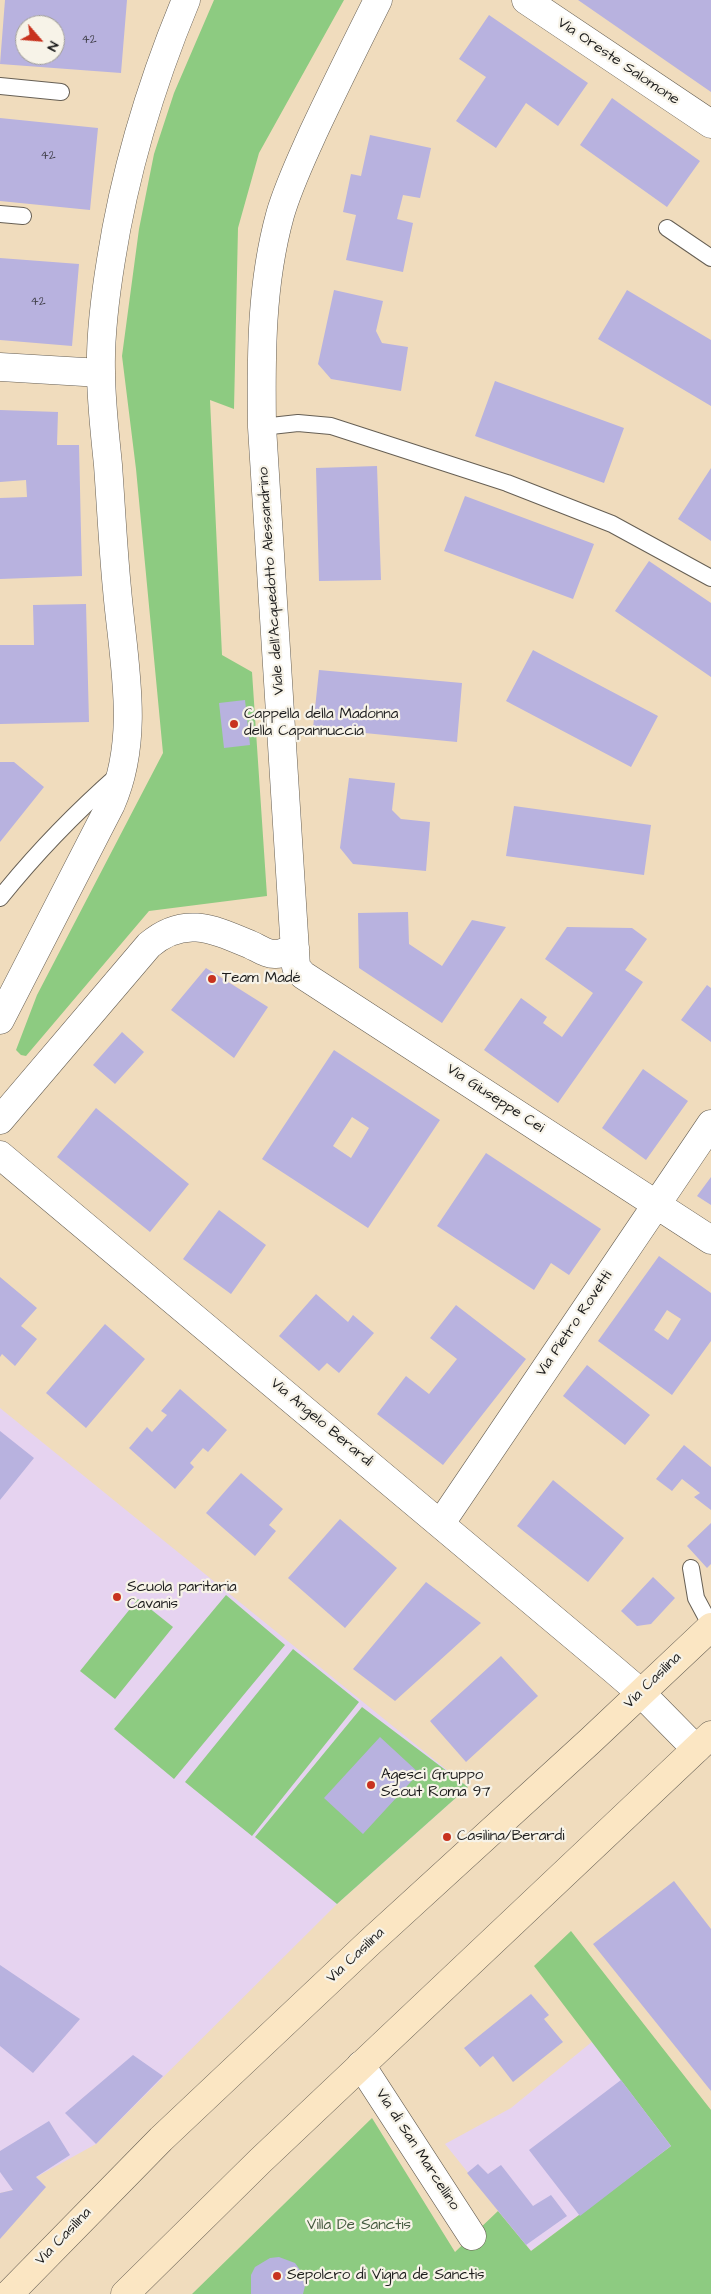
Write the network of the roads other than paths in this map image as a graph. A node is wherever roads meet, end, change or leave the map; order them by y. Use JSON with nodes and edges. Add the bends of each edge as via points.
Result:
{"nodes":[{"id":1,"x":186,"y":0,"type":"edge"},
{"id":2,"x":378,"y":0,"type":"edge"},
{"id":3,"x":526,"y":0,"type":"edge"},
{"id":4,"x":0,"y":86,"type":"edge"},
{"id":5,"x":62,"y":92,"type":"dead end"},
{"id":6,"x":711,"y":124,"type":"edge"},
{"id":7,"x":0,"y":214,"type":"edge"},
{"id":8,"x":23,"y":216,"type":"dead end"},
{"id":9,"x":668,"y":228,"type":"dead end"},
{"id":10,"x":711,"y":258,"type":"edge"},
{"id":11,"x":0,"y":367,"type":"edge"},
{"id":12,"x":101,"y":372,"type":"junction"},
{"id":13,"x":262,"y":427,"type":"junction"},
{"id":14,"x":711,"y":578,"type":"edge"},
{"id":15,"x":123,"y":770,"type":"junction"},
{"id":16,"x":0,"y":898,"type":"edge"},
{"id":17,"x":294,"y":948,"type":"junction"},
{"id":18,"x":0,"y":1020,"type":"edge"},
{"id":19,"x":0,"y":1120,"type":"edge"},
{"id":20,"x":711,"y":1124,"type":"edge"},
{"id":21,"x":0,"y":1155,"type":"edge"},
{"id":22,"x":657,"y":1204,"type":"junction"},
{"id":23,"x":711,"y":1240,"type":"edge"},
{"id":24,"x":441,"y":1524,"type":"junction"},
{"id":25,"x":691,"y":1568,"type":"dead end"},
{"id":26,"x":711,"y":1626,"type":"edge"},
{"id":27,"x":641,"y":1693,"type":"junction"},
{"id":28,"x":703,"y":1742,"type":"edge"},
{"id":29,"x":361,"y":2065,"type":"junction"},
{"id":30,"x":472,"y":2236,"type":"dead end"},
{"id":31,"x":9,"y":2294,"type":"edge"},
{"id":32,"x":125,"y":2294,"type":"edge"}],
"edges":[{"from":1,"to":12,"type":"street","via":[[138,131],[123,193],[106,293]]},
{"from":2,"to":13,"type":"street","name":"Viale dell'Acquedotto Alessandrino","via":[[300,161],[281,213],[267,275],[264,306]]},
{"from":3,"to":6,"type":"street","name":"Via Oreste Salomone"},
{"from":4,"to":5,"type":"lane"},
{"from":7,"to":8,"type":"lane"},
{"from":9,"to":10,"type":"lane"},
{"from":11,"to":12,"type":"street"},
{"from":12,"to":15,"type":"street","via":[[116,587],[126,677],[127,739]]},
{"from":13,"to":14,"type":"lane","via":[[298,423],[331,426],[507,483],[606,521]]},
{"from":13,"to":17,"type":"street","name":"Viale dell'Acquedotto Alessandrino"},
{"from":15,"to":16,"type":"lane","via":[[62,826]]},
{"from":15,"to":18,"type":"street","via":[[104,819]]},
{"from":17,"to":19,"type":"street","via":[[273,954],[204,928],[187,927],[168,932],[149,945]]},
{"from":17,"to":22,"type":"street","name":"Via Giuseppe Cei","via":[[296,968],[301,973]]},
{"from":20,"to":22,"type":"street","name":"Via Pietro Rovetti"},
{"from":21,"to":24,"type":"street","name":"Via Angelo Berardi"},
{"from":22,"to":23,"type":"street","name":"Via Giuseppe Cei"},
{"from":22,"to":24,"type":"street","name":"Via Pietro Rovetti"},
{"from":24,"to":27,"type":"street","name":"Via Angelo Berardi"},
{"from":25,"to":26,"type":"lane","via":[[696,1598]]},
{"from":26,"to":27,"type":"main road","name":"Via Casilina"},
{"from":27,"to":28,"type":"street","name":"Via Angelo Berardi"},
{"from":27,"to":31,"type":"main road","name":"Via Casilina","via":[[369,1942],[161,2139]]},
{"from":28,"to":29,"type":"main road"},
{"from":29,"to":30,"type":"street","name":"Via di San Marcellino"},
{"from":29,"to":32,"type":"main road"}]}
